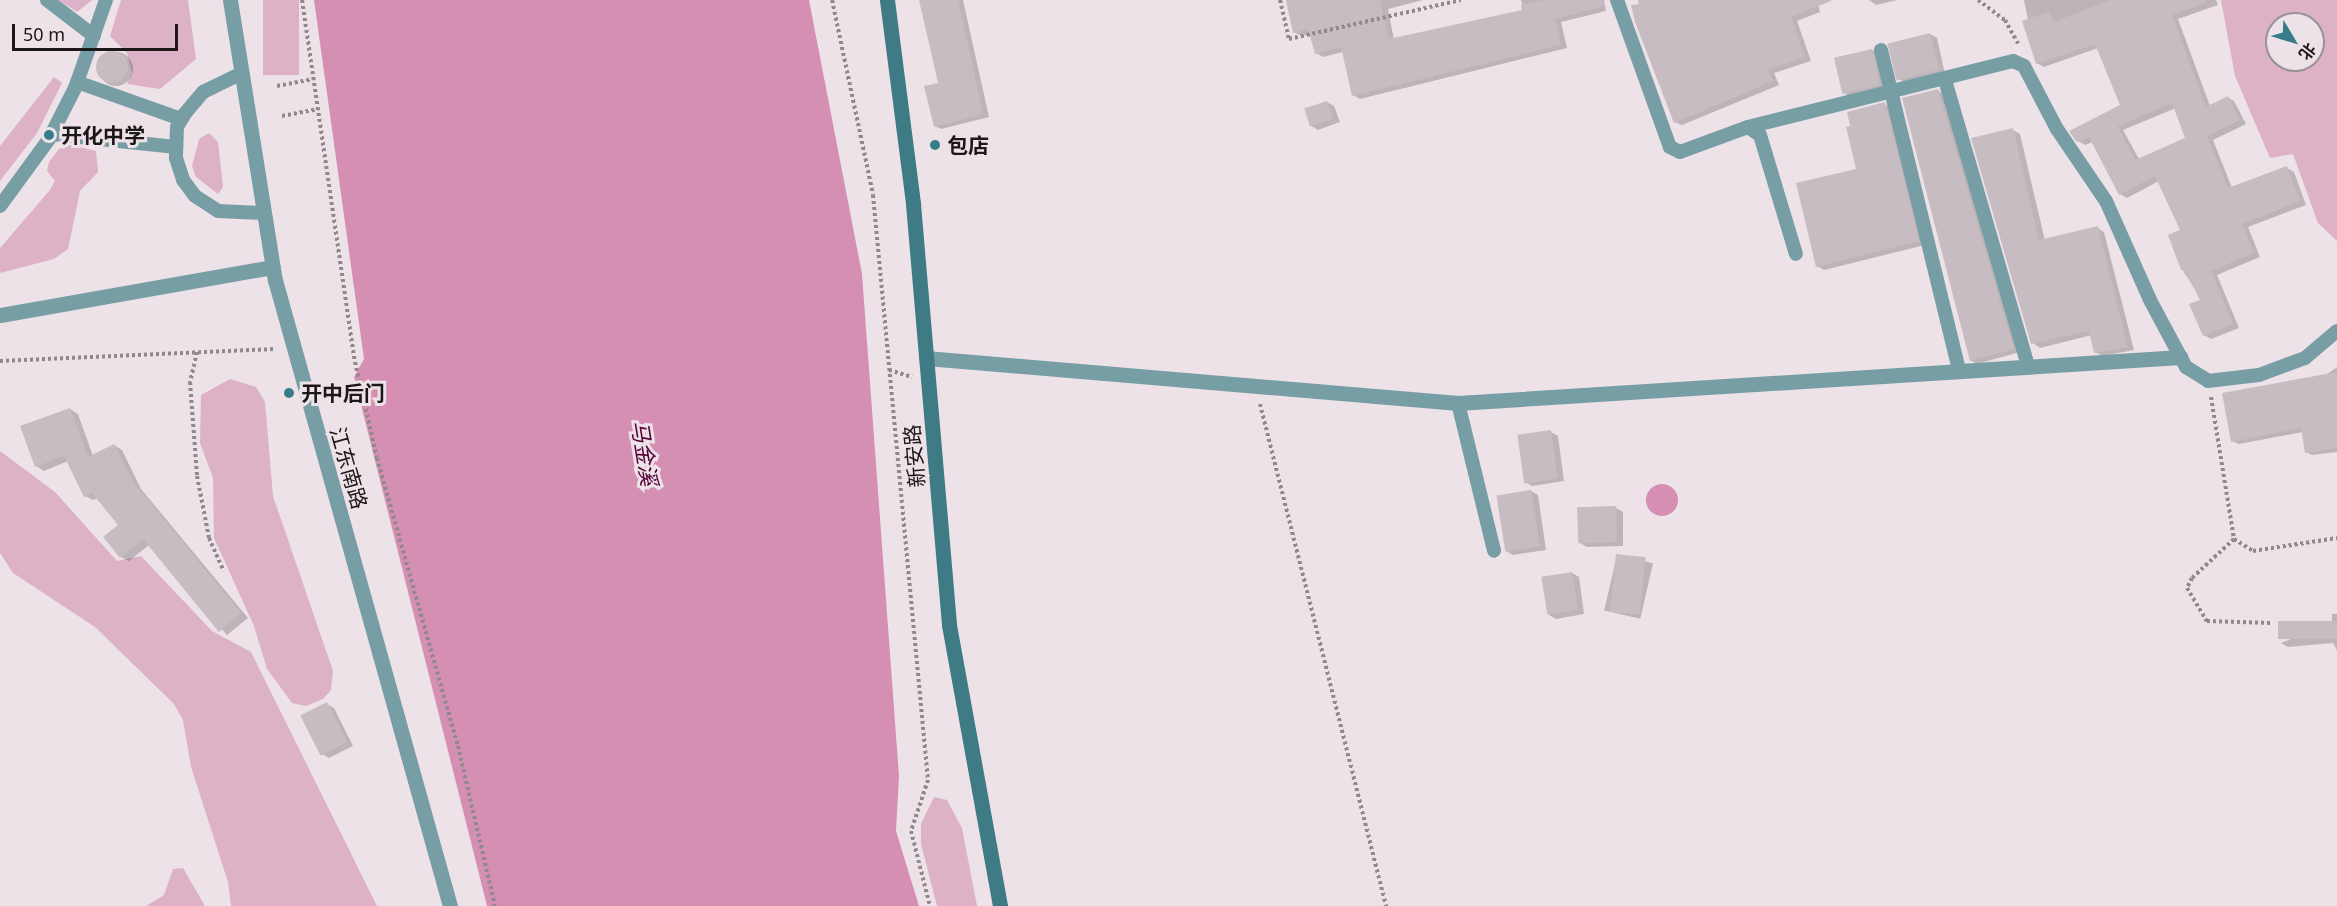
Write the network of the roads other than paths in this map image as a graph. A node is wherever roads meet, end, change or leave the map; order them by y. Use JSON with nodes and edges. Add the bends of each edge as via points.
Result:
{"nodes":[{"id":1,"x":47,"y":0,"type":"edge"},
{"id":2,"x":106,"y":0,"type":"edge"},
{"id":3,"x":230,"y":0,"type":"edge"},
{"id":4,"x":887,"y":0,"type":"edge"},
{"id":5,"x":1617,"y":0,"type":"edge"},
{"id":6,"x":94,"y":36,"type":"junction"},
{"id":7,"x":1881,"y":50,"type":"dead end"},
{"id":8,"x":242,"y":73,"type":"junction"},
{"id":9,"x":1945,"y":80,"type":"junction"},
{"id":10,"x":77,"y":82,"type":"junction"},
{"id":11,"x":1890,"y":94,"type":"junction"},
{"id":12,"x":181,"y":119,"type":"junction"},
{"id":13,"x":1748,"y":127,"type":"junction"},
{"id":14,"x":51,"y":134,"type":"junction"},
{"id":15,"x":176,"y":147,"type":"junction"},
{"id":16,"x":0,"y":206,"type":"edge"},
{"id":17,"x":264,"y":213,"type":"junction"},
{"id":18,"x":1796,"y":254,"type":"dead end"},
{"id":19,"x":273,"y":267,"type":"junction"},
{"id":20,"x":0,"y":315,"type":"edge"},
{"id":21,"x":2337,"y":331,"type":"edge"},
{"id":22,"x":2181,"y":357,"type":"junction"},
{"id":23,"x":926,"y":358,"type":"junction"},
{"id":24,"x":2028,"y":365,"type":"junction"},
{"id":25,"x":1959,"y":369,"type":"junction"},
{"id":26,"x":1458,"y":403,"type":"junction"},
{"id":27,"x":1494,"y":551,"type":"dead end"},
{"id":28,"x":450,"y":906,"type":"edge"},
{"id":29,"x":1000,"y":906,"type":"edge"}],
"edges":[{"from":1,"to":6,"type":"lane"},
{"from":2,"to":6,"type":"lane"},
{"from":3,"to":8,"type":"street","name":"江东南路"},
{"from":4,"to":23,"type":"main road","name":"新安路","via":[[913,204]]},
{"from":5,"to":13,"type":"lane","via":[[1670,147],[1680,152]]},
{"from":6,"to":10,"type":"lane"},
{"from":7,"to":11,"type":"lane"},
{"from":8,"to":12,"type":"lane","via":[[203,92]]},
{"from":8,"to":17,"type":"street","name":"江东南路"},
{"from":9,"to":11,"type":"lane"},
{"from":9,"to":22,"type":"lane","via":[[2013,61],[2024,66],[2057,129],[2106,201],[2150,300]]},
{"from":9,"to":24,"type":"lane"},
{"from":10,"to":12,"type":"lane"},
{"from":10,"to":14,"type":"lane"},
{"from":11,"to":13,"type":"lane"},
{"from":11,"to":25,"type":"lane"},
{"from":12,"to":15,"type":"lane"},
{"from":13,"to":18,"type":"lane","via":[[1760,135]]},
{"from":14,"to":15,"type":"lane"},
{"from":14,"to":16,"type":"lane"},
{"from":15,"to":17,"type":"lane","via":[[183,180],[195,196],[218,211]]},
{"from":17,"to":19,"type":"street","name":"江东南路"},
{"from":19,"to":20,"type":"street"},
{"from":19,"to":28,"type":"street","name":"江东南路"},
{"from":21,"to":22,"type":"lane","via":[[2305,358],[2259,375],[2208,381],[2186,367]]},
{"from":22,"to":24,"type":"street"},
{"from":23,"to":26,"type":"street"},
{"from":23,"to":29,"type":"main road","name":"新安路","via":[[949,625]]},
{"from":24,"to":25,"type":"street"},
{"from":25,"to":26,"type":"street"},
{"from":26,"to":27,"type":"lane"}]}
